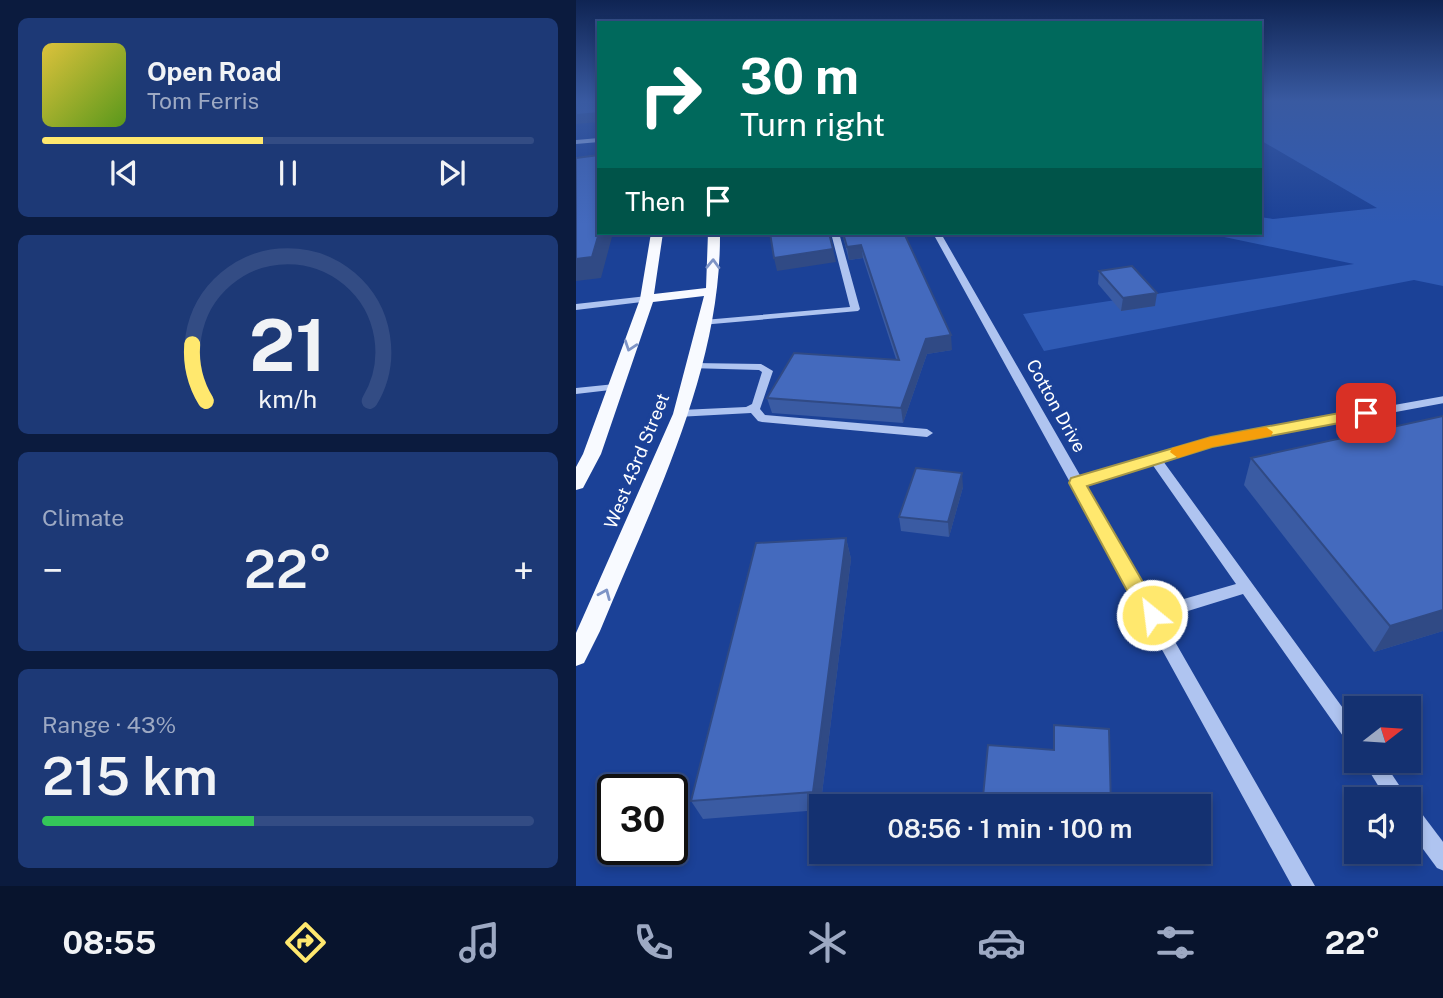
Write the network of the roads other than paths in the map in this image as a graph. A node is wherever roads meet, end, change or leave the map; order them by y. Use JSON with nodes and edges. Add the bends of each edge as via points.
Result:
{"nodes":[{"id":1,"x":657,"y":235,"type":"edge"},
{"id":2,"x":714,"y":235,"type":"edge"},
{"id":3,"x":836,"y":235,"type":"edge"},
{"id":4,"x":939,"y":237,"type":"dead end"},
{"id":5,"x":712,"y":291,"type":"junction"},
{"id":6,"x":647,"y":299,"type":"junction"},
{"id":7,"x":576,"y":307,"type":"edge"},
{"id":8,"x":704,"y":323,"type":"junction"},
{"id":9,"x":693,"y":366,"type":"junction"},
{"id":10,"x":615,"y":387,"type":"junction"},
{"id":11,"x":576,"y":391,"type":"edge"},
{"id":12,"x":1443,"y":399,"type":"edge"},
{"id":13,"x":753,"y":408,"type":"junction"},
{"id":14,"x":681,"y":414,"type":"junction"},
{"id":15,"x":927,"y":433,"type":"dead end"},
{"id":16,"x":1155,"y":459,"type":"junction"},
{"id":17,"x":576,"y":483,"type":"edge"},
{"id":18,"x":1077,"y":483,"type":"junction"},
{"id":19,"x":1247,"y":587,"type":"junction"},
{"id":20,"x":1152,"y":615,"type":"junction"},
{"id":21,"x":576,"y":656,"type":"edge"},
{"id":22,"x":1344,"y":723,"type":"edge"},
{"id":23,"x":1421,"y":830,"type":"edge"},
{"id":24,"x":1443,"y":861,"type":"edge"},
{"id":25,"x":1304,"y":886,"type":"edge"}],
"edges":[{"from":1,"to":6,"type":"main road"},
{"from":5,"to":2,"type":"main road","name":"West 43rd Street","one_way":true},
{"from":3,"to":8,"type":"street","via":[[855,309]]},
{"from":4,"to":18,"type":"street","name":"Cotton Drive"},
{"from":5,"to":6,"type":"main road"},
{"from":5,"to":8,"type":"main road","name":"West 43rd Street"},
{"from":6,"to":7,"type":"street"},
{"from":6,"to":10,"type":"main road","one_way":true},
{"from":8,"to":9,"type":"main road","name":"West 43rd Street"},
{"from":9,"to":13,"type":"street","via":[[761,367],[768,371]]},
{"from":9,"to":14,"type":"main road","name":"West 43rd Street"},
{"from":10,"to":11,"type":"street"},
{"from":10,"to":17,"type":"main road","via":[[592,454]]},
{"from":12,"to":16,"type":"street","via":[[1211,442]]},
{"from":13,"to":14,"type":"street"},
{"from":13,"to":15,"type":"street","via":[[762,418]]},
{"from":21,"to":14,"type":"main road","name":"West 43rd Street","one_way":true},
{"from":16,"to":18,"type":"street"},
{"from":16,"to":19,"type":"street"},
{"from":18,"to":20,"type":"street","name":"Cotton Drive"},
{"from":19,"to":20,"type":"street"},
{"from":19,"to":22,"type":"street"},
{"from":20,"to":25,"type":"street","name":"Cotton Drive"},
{"from":23,"to":24,"type":"street"}]}
